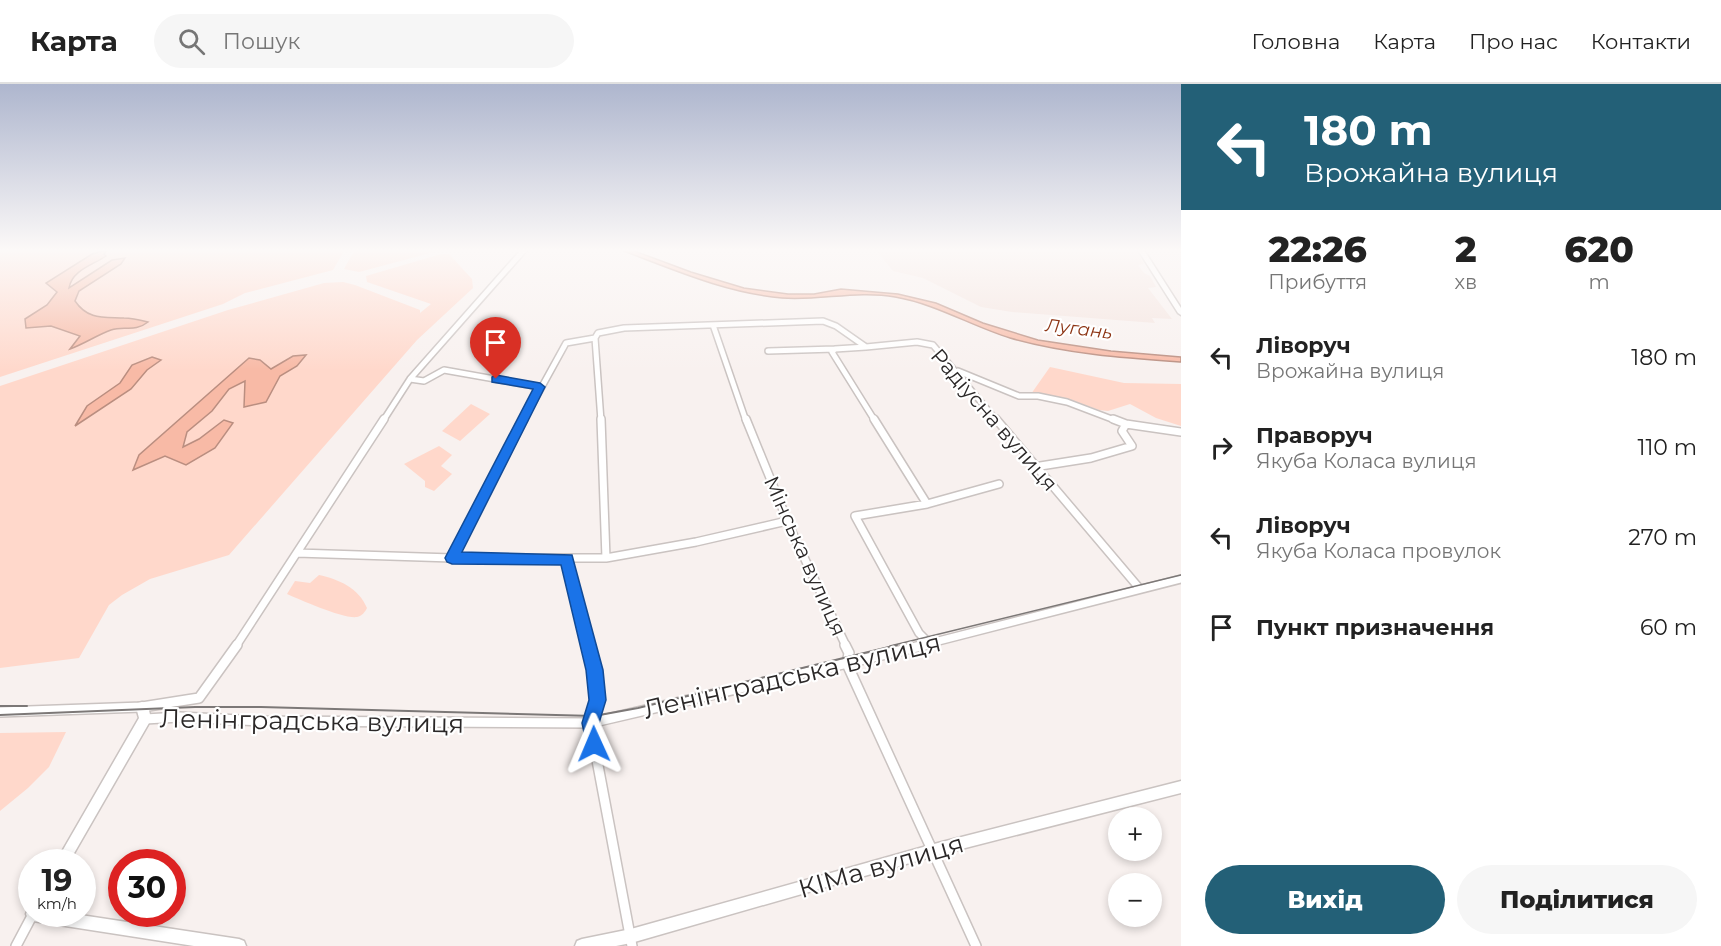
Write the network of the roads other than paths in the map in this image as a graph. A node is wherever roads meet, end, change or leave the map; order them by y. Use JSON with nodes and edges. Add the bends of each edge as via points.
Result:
{"nodes":[{"id":1,"x":488,"y":290,"type":"edge"},
{"id":2,"x":1167,"y":290,"type":"edge"},
{"id":3,"x":1181,"y":313,"type":"edge"},
{"id":4,"x":712,"y":325,"type":"junction"},
{"id":5,"x":595,"y":338,"type":"junction"},
{"id":6,"x":866,"y":347,"type":"junction"},
{"id":7,"x":835,"y":349,"type":"junction"},
{"id":8,"x":768,"y":351,"type":"dead end"},
{"id":9,"x":956,"y":370,"type":"junction"},
{"id":10,"x":410,"y":379,"type":"junction"},
{"id":11,"x":540,"y":387,"type":"junction"},
{"id":12,"x":1126,"y":424,"type":"junction"},
{"id":13,"x":1181,"y":432,"type":"edge"},
{"id":14,"x":1034,"y":467,"type":"junction"},
{"id":15,"x":999,"y":484,"type":"dead end"},
{"id":16,"x":927,"y":504,"type":"junction"},
{"id":17,"x":787,"y":521,"type":"junction"},
{"id":18,"x":297,"y":553,"type":"junction"},
{"id":19,"x":452,"y":558,"type":"junction"},
{"id":20,"x":606,"y":558,"type":"junction"},
{"id":21,"x":567,"y":560,"type":"junction"},
{"id":22,"x":1181,"y":579,"type":"edge"},
{"id":23,"x":1140,"y":589,"type":"junction"},
{"id":24,"x":929,"y":643,"type":"junction"},
{"id":25,"x":847,"y":664,"type":"junction"},
{"id":26,"x":0,"y":712,"type":"edge"},
{"id":27,"x":143,"y":713,"type":"junction"},
{"id":28,"x":590,"y":723,"type":"junction"},
{"id":29,"x":1181,"y":787,"type":"edge"},
{"id":30,"x":69,"y":849,"type":"edge"},
{"id":31,"x":934,"y":850,"type":"junction"},
{"id":32,"x":96,"y":924,"type":"edge"},
{"id":33,"x":26,"y":927,"type":"edge"},
{"id":34,"x":632,"y":941,"type":"edge"},
{"id":35,"x":16,"y":946,"type":"edge"},
{"id":36,"x":239,"y":946,"type":"edge"},
{"id":37,"x":582,"y":946,"type":"edge"},
{"id":38,"x":976,"y":946,"type":"edge"}],
"edges":[{"from":1,"to":10,"type":"street"},
{"from":2,"to":3,"type":"street"},
{"from":4,"to":5,"type":"street","via":[[624,328],[598,333]]},
{"from":4,"to":6,"type":"street","via":[[823,321]]},
{"from":4,"to":17,"type":"street","name":"Мінська вулиця"},
{"from":5,"to":11,"type":"street","via":[[566,343]]},
{"from":5,"to":20,"type":"street"},
{"from":6,"to":7,"type":"street","name":"Радіусна вулиця"},
{"from":6,"to":9,"type":"street","name":"Радіусна вулиця","via":[[917,342],[933,345]]},
{"from":7,"to":8,"type":"street","name":"Радіусна вулиця"},
{"from":7,"to":16,"type":"street","via":[[834,356]]},
{"from":9,"to":12,"type":"street","via":[[1019,396],[1067,402]]},
{"from":9,"to":14,"type":"street","name":"Радіусна вулиця"},
{"from":10,"to":11,"type":"street","via":[[418,383],[430,380],[444,370]]},
{"from":10,"to":18,"type":"street"},
{"from":11,"to":19,"type":"street"},
{"from":12,"to":13,"type":"street"},
{"from":12,"to":14,"type":"street","via":[[1122,431],[1132,446],[1091,458]]},
{"from":14,"to":23,"type":"street","name":"Радіусна вулиця"},
{"from":15,"to":16,"type":"street"},
{"from":16,"to":24,"type":"street","via":[[855,516],[919,633]]},
{"from":17,"to":20,"type":"street"},
{"from":17,"to":25,"type":"street","name":"Мінська вулиця","via":[[849,653]]},
{"from":18,"to":19,"type":"street"},
{"from":18,"to":27,"type":"street","via":[[199,698]]},
{"from":19,"to":21,"type":"street"},
{"from":20,"to":21,"type":"street"},
{"from":21,"to":28,"type":"street","via":[[594,670],[597,700]]},
{"from":22,"to":23,"type":"street","name":"Ленінградська вулиця"},
{"from":23,"to":24,"type":"street","name":"Ленінградська вулиця"},
{"from":24,"to":25,"type":"street","name":"Ленінградська вулиця"},
{"from":25,"to":28,"type":"street","name":"Ленінградська вулиця"},
{"from":25,"to":31,"type":"street","name":"Мінська вулиця"},
{"from":26,"to":27,"type":"street"},
{"from":27,"to":28,"type":"street","name":"Ленінградська вулиця","via":[[260,721]]},
{"from":27,"to":30,"type":"street"},
{"from":28,"to":34,"type":"street"},
{"from":29,"to":31,"type":"street","name":"КІМа вулиця"},
{"from":31,"to":34,"type":"street","name":"КІМа вулиця"},
{"from":31,"to":38,"type":"street","name":"Мінська вулиця"},
{"from":32,"to":36,"type":"street"},
{"from":33,"to":35,"type":"street"},
{"from":34,"to":37,"type":"street","name":"КІМа вулиця"}]}
